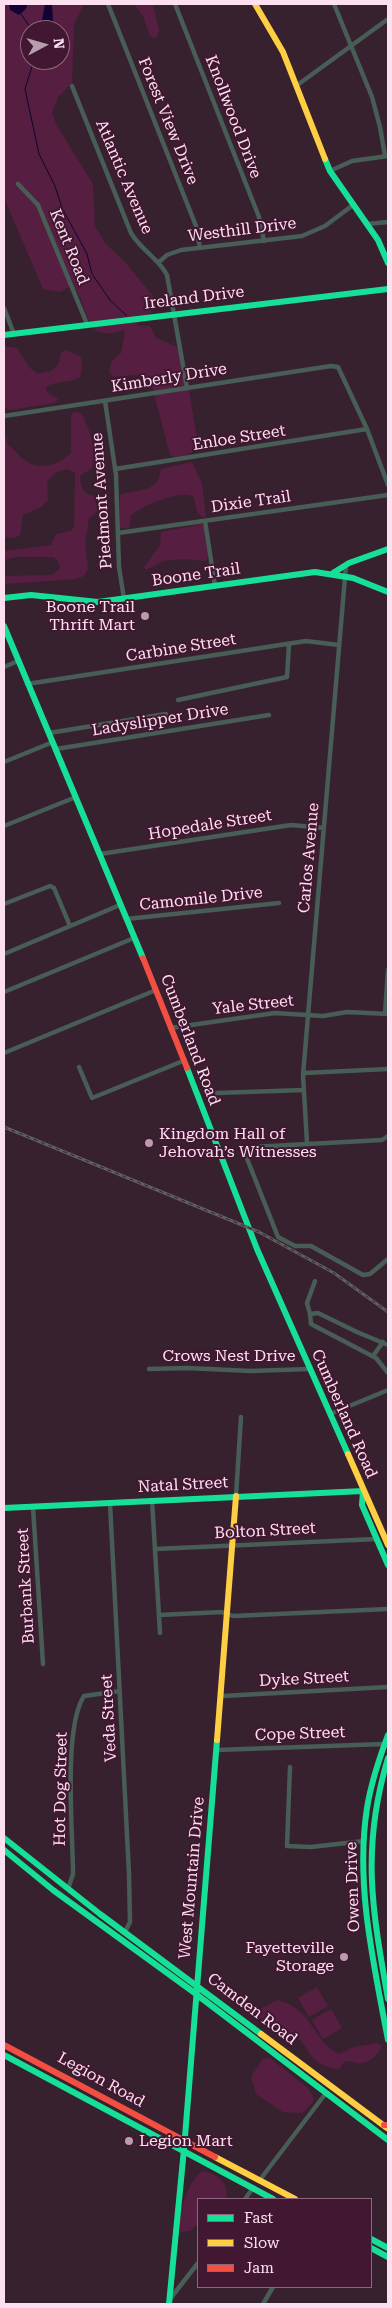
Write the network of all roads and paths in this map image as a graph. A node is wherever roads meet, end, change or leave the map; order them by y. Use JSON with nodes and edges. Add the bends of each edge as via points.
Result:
{"nodes":[{"id":1,"x":108,"y":4,"type":"edge"},
{"id":2,"x":175,"y":4,"type":"edge"},
{"id":3,"x":254,"y":4,"type":"edge"},
{"id":4,"x":334,"y":4,"type":"edge"},
{"id":5,"x":388,"y":19,"type":"edge"},
{"id":6,"x":351,"y":45,"type":"junction"},
{"id":7,"x":72,"y":86,"type":"dead end"},
{"id":8,"x":296,"y":86,"type":"junction"},
{"id":9,"x":386,"y":156,"type":"edge"},
{"id":10,"x":330,"y":171,"type":"junction"},
{"id":11,"x":18,"y":184,"type":"dead end"},
{"id":12,"x":353,"y":205,"type":"junction"},
{"id":13,"x":388,"y":222,"type":"edge"},
{"id":14,"x":367,"y":224,"type":"junction"},
{"id":15,"x":264,"y":240,"type":"junction"},
{"id":16,"x":200,"y":248,"type":"junction"},
{"id":17,"x":159,"y":262,"type":"junction"},
{"id":18,"x":388,"y":263,"type":"edge"},
{"id":19,"x":388,"y":289,"type":"edge"},
{"id":20,"x":4,"y":308,"type":"edge"},
{"id":21,"x":174,"y":314,"type":"junction"},
{"id":22,"x":87,"y":324,"type":"junction"},
{"id":23,"x":14,"y":334,"type":"junction"},
{"id":24,"x":4,"y":335,"type":"edge"},
{"id":25,"x":187,"y":388,"type":"junction"},
{"id":26,"x":105,"y":401,"type":"junction"},
{"id":27,"x":4,"y":416,"type":"edge"},
{"id":28,"x":368,"y":429,"type":"junction"},
{"id":29,"x":115,"y":469,"type":"junction"},
{"id":30,"x":388,"y":485,"type":"edge"},
{"id":31,"x":388,"y":495,"type":"edge"},
{"id":32,"x":205,"y":521,"type":"junction"},
{"id":33,"x":118,"y":533,"type":"junction"},
{"id":34,"x":388,"y":550,"type":"edge"},
{"id":35,"x":346,"y":565,"type":"junction"},
{"id":36,"x":333,"y":573,"type":"junction"},
{"id":37,"x":345,"y":575,"type":"junction"},
{"id":38,"x":215,"y":586,"type":"junction"},
{"id":39,"x":388,"y":592,"type":"edge"},
{"id":40,"x":4,"y":598,"type":"edge"},
{"id":41,"x":124,"y":600,"type":"junction"},
{"id":42,"x":4,"y":626,"type":"edge"},
{"id":43,"x":289,"y":644,"type":"junction"},
{"id":44,"x":339,"y":645,"type":"junction"},
{"id":45,"x":18,"y":661,"type":"junction"},
{"id":46,"x":4,"y":667,"type":"edge"},
{"id":47,"x":27,"y":684,"type":"junction"},
{"id":48,"x":178,"y":700,"type":"dead end"},
{"id":49,"x":166,"y":714,"type":"dead end"},
{"id":50,"x":269,"y":715,"type":"dead end"},
{"id":51,"x":49,"y":733,"type":"junction"},
{"id":52,"x":53,"y":742,"type":"junction"},
{"id":53,"x":56,"y":749,"type":"junction"},
{"id":54,"x":4,"y":762,"type":"edge"},
{"id":55,"x":76,"y":797,"type":"junction"},
{"id":56,"x":4,"y":826,"type":"edge"},
{"id":57,"x":324,"y":828,"type":"junction"},
{"id":58,"x":100,"y":854,"type":"junction"},
{"id":59,"x":279,"y":903,"type":"dead end"},
{"id":60,"x":4,"y":904,"type":"edge"},
{"id":61,"x":120,"y":905,"type":"junction"},
{"id":62,"x":126,"y":920,"type":"junction"},
{"id":63,"x":70,"y":926,"type":"junction"},
{"id":64,"x":134,"y":938,"type":"junction"},
{"id":65,"x":4,"y":954,"type":"edge"},
{"id":66,"x":388,"y":970,"type":"edge"},
{"id":67,"x":156,"y":990,"type":"junction"},
{"id":68,"x":4,"y":992,"type":"edge"},
{"id":69,"x":309,"y":1014,"type":"junction"},
{"id":70,"x":387,"y":1014,"type":"edge"},
{"id":71,"x":170,"y":1028,"type":"junction"},
{"id":72,"x":4,"y":1053,"type":"edge"},
{"id":73,"x":184,"y":1061,"type":"junction"},
{"id":74,"x":79,"y":1067,"type":"dead end"},
{"id":75,"x":388,"y":1069,"type":"edge"},
{"id":76,"x":304,"y":1073,"type":"junction"},
{"id":77,"x":388,"y":1074,"type":"edge"},
{"id":78,"x":304,"y":1090,"type":"junction"},
{"id":79,"x":217,"y":1093,"type":"dead end"},
{"id":80,"x":388,"y":1136,"type":"edge"},
{"id":81,"x":307,"y":1143,"type":"junction"},
{"id":82,"x":388,"y":1259,"type":"edge"},
{"id":83,"x":315,"y":1281,"type":"dead end"},
{"id":84,"x":310,"y":1314,"type":"junction"},
{"id":85,"x":386,"y":1343,"type":"edge"},
{"id":86,"x":372,"y":1356,"type":"junction"},
{"id":87,"x":149,"y":1368,"type":"dead end"},
{"id":88,"x":310,"y":1368,"type":"junction"},
{"id":89,"x":388,"y":1373,"type":"edge"},
{"id":90,"x":388,"y":1390,"type":"edge"},
{"id":91,"x":330,"y":1414,"type":"junction"},
{"id":92,"x":242,"y":1417,"type":"dead end"},
{"id":93,"x":363,"y":1491,"type":"junction"},
{"id":94,"x":236,"y":1496,"type":"junction"},
{"id":95,"x":152,"y":1500,"type":"junction"},
{"id":96,"x":110,"y":1502,"type":"junction"},
{"id":97,"x":33,"y":1506,"type":"junction"},
{"id":98,"x":4,"y":1508,"type":"edge"},
{"id":99,"x":377,"y":1539,"type":"junction"},
{"id":100,"x":232,"y":1545,"type":"junction"},
{"id":101,"x":388,"y":1545,"type":"edge"},
{"id":102,"x":155,"y":1549,"type":"junction"},
{"id":103,"x":388,"y":1565,"type":"edge"},
{"id":104,"x":388,"y":1610,"type":"edge"},
{"id":105,"x":227,"y":1614,"type":"junction"},
{"id":106,"x":159,"y":1615,"type":"junction"},
{"id":107,"x":160,"y":1633,"type":"dead end"},
{"id":108,"x":43,"y":1664,"type":"dead end"},
{"id":109,"x":388,"y":1687,"type":"edge"},
{"id":110,"x":120,"y":1691,"type":"junction"},
{"id":111,"x":222,"y":1696,"type":"junction"},
{"id":112,"x":388,"y":1735,"type":"edge"},
{"id":113,"x":384,"y":1744,"type":"junction"},
{"id":114,"x":217,"y":1750,"type":"junction"},
{"id":115,"x":388,"y":1758,"type":"edge"},
{"id":116,"x":290,"y":1766,"type":"dead end"},
{"id":117,"x":4,"y":1838,"type":"edge"},
{"id":118,"x":364,"y":1840,"type":"junction"},
{"id":119,"x":4,"y":1850,"type":"edge"},
{"id":120,"x":68,"y":1889,"type":"junction"},
{"id":121,"x":364,"y":1890,"type":"junction"},
{"id":122,"x":125,"y":1932,"type":"junction"},
{"id":123,"x":377,"y":1936,"type":"junction"},
{"id":124,"x":369,"y":1938,"type":"junction"},
{"id":125,"x":197,"y":1985,"type":"junction"},
{"id":126,"x":386,"y":1988,"type":"junction"},
{"id":127,"x":197,"y":1994,"type":"junction"},
{"id":128,"x":388,"y":1999,"type":"edge"},
{"id":129,"x":388,"y":2040,"type":"edge"},
{"id":130,"x":4,"y":2045,"type":"edge"},
{"id":131,"x":4,"y":2054,"type":"edge"},
{"id":132,"x":326,"y":2093,"type":"junction"},
{"id":133,"x":387,"y":2126,"type":"edge"},
{"id":134,"x":388,"y":2140,"type":"edge"},
{"id":135,"x":185,"y":2142,"type":"junction"},
{"id":136,"x":184,"y":2150,"type":"junction"},
{"id":137,"x":259,"y":2180,"type":"junction"},
{"id":138,"x":253,"y":2188,"type":"junction"},
{"id":139,"x":246,"y":2198,"type":"edge"},
{"id":140,"x":272,"y":2198,"type":"edge"},
{"id":141,"x":293,"y":2198,"type":"edge"},
{"id":142,"x":372,"y":2240,"type":"edge"},
{"id":143,"x":388,"y":2248,"type":"edge"},
{"id":144,"x":372,"y":2249,"type":"edge"},
{"id":145,"x":388,"y":2257,"type":"edge"},
{"id":146,"x":197,"y":2264,"type":"edge"},
{"id":147,"x":273,"y":2288,"type":"edge"},
{"id":148,"x":169,"y":2302,"type":"edge"},
{"id":149,"x":266,"y":2303,"type":"edge"}],
"edges":[{"from":1,"to":16,"type":"street","name":"Forest View Drive","via":[[196,226]]},
{"from":2,"to":15,"type":"street","name":"Knollwood Drive","via":[[259,217]]},
{"from":3,"to":8,"type":"main road","via":[[279,44]]},
{"from":4,"to":6,"type":"street"},
{"from":5,"to":6,"type":"street"},
{"from":6,"to":8,"type":"street"},
{"from":6,"to":9,"type":"street","via":[[376,112]]},
{"from":7,"to":17,"type":"street","name":"Atlantic Avenue","via":[[131,233],[144,251]]},
{"from":8,"to":10,"type":"main road"},
{"from":9,"to":10,"type":"street","via":[[352,161]]},
{"from":10,"to":12,"type":"main road"},
{"from":11,"to":22,"type":"street","name":"Kent Road","via":[[38,205]]},
{"from":12,"to":14,"type":"main road"},
{"from":12,"to":15,"type":"street","name":"Westhill Drive","via":[[311,233]]},
{"from":13,"to":14,"type":"street"},
{"from":14,"to":18,"type":"main road","via":[[382,246]]},
{"from":15,"to":16,"type":"street","name":"Westhill Drive"},
{"from":16,"to":17,"type":"street","name":"Westhill Drive","via":[[174,252]]},
{"from":17,"to":21,"type":"street","name":"Atlantic Avenue","via":[[170,284]]},
{"from":19,"to":21,"type":"main road","name":"Ireland Drive"},
{"from":20,"to":23,"type":"street"},
{"from":21,"to":22,"type":"main road","name":"Ireland Drive"},
{"from":21,"to":25,"type":"street","name":"Atlantic Avenue"},
{"from":22,"to":23,"type":"main road","name":"Ireland Drive"},
{"from":23,"to":24,"type":"main road","name":"Ireland Drive"},
{"from":25,"to":26,"type":"street","name":"Kimberly Drive"},
{"from":25,"to":28,"type":"street","name":"Kimberly Drive","via":[[338,367]]},
{"from":26,"to":27,"type":"street","name":"Kimberly Drive"},
{"from":26,"to":29,"type":"street","name":"Piedmont Avenue"},
{"from":28,"to":29,"type":"street","name":"Enloe Street"},
{"from":28,"to":30,"type":"street"},
{"from":29,"to":33,"type":"street","name":"Piedmont Avenue"},
{"from":31,"to":32,"type":"street","name":"Dixie Trail"},
{"from":32,"to":33,"type":"street","name":"Dixie Trail"},
{"from":32,"to":38,"type":"street"},
{"from":33,"to":41,"type":"street","name":"Piedmont Avenue"},
{"from":34,"to":35,"type":"main road"},
{"from":35,"to":36,"type":"main road"},
{"from":35,"to":37,"type":"street","name":"Carlos Avenue"},
{"from":36,"to":37,"type":"main road","name":"Boone Trail"},
{"from":36,"to":38,"type":"main road","name":"Boone Trail","via":[[301,574]]},
{"from":37,"to":39,"type":"main road","name":"Boone Trail"},
{"from":37,"to":44,"type":"street","name":"Carlos Avenue"},
{"from":38,"to":41,"type":"main road","name":"Boone Trail"},
{"from":40,"to":41,"type":"main road","name":"Boone Trail","via":[[31,595],[87,602]]},
{"from":42,"to":45,"type":"main road","name":"Cumberland Road"},
{"from":43,"to":44,"type":"street","name":"Carbine Street","via":[[306,641]]},
{"from":43,"to":47,"type":"street","name":"Carbine Street"},
{"from":43,"to":48,"type":"street","via":[[287,677]]},
{"from":44,"to":57,"type":"street","name":"Carlos Avenue"},
{"from":45,"to":46,"type":"street"},
{"from":45,"to":47,"type":"main road","name":"Cumberland Road"},
{"from":47,"to":51,"type":"main road","name":"Cumberland Road"},
{"from":49,"to":51,"type":"street"},
{"from":50,"to":53,"type":"street","name":"Ladyslipper Drive"},
{"from":51,"to":52,"type":"main road","name":"Cumberland Road"},
{"from":52,"to":53,"type":"main road","name":"Cumberland Road"},
{"from":52,"to":54,"type":"street"},
{"from":53,"to":55,"type":"main road","name":"Cumberland Road"},
{"from":55,"to":56,"type":"street"},
{"from":55,"to":58,"type":"main road","name":"Cumberland Road"},
{"from":57,"to":58,"type":"street","name":"Hopedale Street","via":[[291,825]]},
{"from":57,"to":69,"type":"street","name":"Carlos Avenue"},
{"from":58,"to":61,"type":"main road","name":"Cumberland Road"},
{"from":59,"to":62,"type":"street","name":"Camomile Drive"},
{"from":60,"to":63,"type":"street","via":[[50,886],[54,888]]},
{"from":61,"to":62,"type":"main road","name":"Cumberland Road"},
{"from":61,"to":63,"type":"street"},
{"from":62,"to":64,"type":"main road","name":"Cumberland Road"},
{"from":63,"to":65,"type":"street"},
{"from":64,"to":67,"type":"main road","name":"Cumberland Road"},
{"from":64,"to":68,"type":"street"},
{"from":66,"to":70,"type":"street"},
{"from":67,"to":71,"type":"main road","name":"Cumberland Road"},
{"from":67,"to":72,"type":"street"},
{"from":69,"to":70,"type":"street","name":"Yale Street"},
{"from":69,"to":71,"type":"street","name":"Yale Street","via":[[275,1013]]},
{"from":69,"to":76,"type":"street","name":"Carlos Avenue"},
{"from":71,"to":73,"type":"main road","name":"Cumberland Road"},
{"from":73,"to":74,"type":"street","via":[[92,1098]]},
{"from":73,"to":88,"type":"main road","name":"Cumberland Road","via":[[257,1249]]},
{"from":75,"to":76,"type":"street"},
{"from":75,"to":77,"type":"street"},
{"from":76,"to":78,"type":"street","name":"Carlos Avenue"},
{"from":78,"to":79,"type":"street"},
{"from":78,"to":81,"type":"street","name":"Carlos Avenue"},
{"from":80,"to":81,"type":"street","via":[[382,1140]]},
{"from":81,"to":82,"type":"street","via":[[247,1150],[249,1168],[278,1237],[295,1246],[311,1246],[358,1274],[370,1274]]},
{"from":83,"to":84,"type":"street","via":[[306,1303]]},
{"from":84,"to":85,"type":"street","via":[[318,1313]]},
{"from":84,"to":86,"type":"street","via":[[311,1324]]},
{"from":85,"to":86,"type":"street"},
{"from":86,"to":89,"type":"street"},
{"from":87,"to":88,"type":"street","name":"Crows Nest Drive","via":[[251,1371]]},
{"from":88,"to":91,"type":"main road","name":"Cumberland Road"},
{"from":90,"to":91,"type":"street"},
{"from":91,"to":93,"type":"main road","name":"Cumberland Road"},
{"from":92,"to":94,"type":"street"},
{"from":93,"to":94,"type":"main road","name":"Natal Street"},
{"from":93,"to":99,"type":"main road","name":"Cumberland Road","via":[[362,1504]]},
{"from":93,"to":101,"type":"main road","name":"Cumberland Road"},
{"from":94,"to":95,"type":"main road","name":"Natal Street"},
{"from":94,"to":100,"type":"main road","name":"West Mountain Drive"},
{"from":95,"to":96,"type":"main road","name":"Natal Street"},
{"from":95,"to":102,"type":"street"},
{"from":96,"to":97,"type":"main road","name":"Natal Street"},
{"from":96,"to":110,"type":"street","name":"Veda Street"},
{"from":97,"to":98,"type":"main road","name":"Natal Street"},
{"from":97,"to":108,"type":"street","name":"Burbank Street"},
{"from":99,"to":100,"type":"street","name":"Bolton Street"},
{"from":99,"to":103,"type":"main road","name":"Cumberland Road"},
{"from":100,"to":102,"type":"street","name":"Bolton Street"},
{"from":100,"to":105,"type":"main road","name":"West Mountain Drive"},
{"from":102,"to":106,"type":"street"},
{"from":104,"to":105,"type":"street"},
{"from":105,"to":106,"type":"street"},
{"from":105,"to":111,"type":"main road","name":"West Mountain Drive"},
{"from":106,"to":107,"type":"street"},
{"from":109,"to":111,"type":"street","name":"Dyke Street"},
{"from":110,"to":120,"type":"street","name":"Hot Dog Street","via":[[84,1696],[80,1703],[72,1747],[74,1874]]},
{"from":110,"to":122,"type":"street","name":"Veda Street","via":[[130,1918],[130,1926]]},
{"from":111,"to":114,"type":"main road","name":"West Mountain Drive"},
{"from":112,"to":113,"type":"main road","name":"Owen Drive"},
{"from":113,"to":114,"type":"street","name":"Cope Street"},
{"from":113,"to":118,"type":"main road","name":"Owen Drive","via":[[371,1791]]},
{"from":114,"to":125,"type":"main road","name":"West Mountain Drive"},
{"from":115,"to":123,"type":"main road","name":"Owen Drive","via":[[376,1799],[369,1858]]},
{"from":116,"to":118,"type":"street","via":[[287,1846],[311,1847]]},
{"from":117,"to":120,"type":"main road","name":"Camden Road"},
{"from":118,"to":121,"type":"main road","name":"Owen Drive"},
{"from":119,"to":127,"type":"main road","name":"Camden Road","via":[[53,1890]]},
{"from":120,"to":122,"type":"main road","name":"Camden Road"},
{"from":121,"to":123,"type":"main road","via":[[372,1932]]},
{"from":121,"to":124,"type":"main road","name":"Owen Drive"},
{"from":122,"to":125,"type":"main road","name":"Camden Road"},
{"from":123,"to":126,"type":"main road","name":"Owen Drive"},
{"from":124,"to":126,"type":"main road","via":[[374,1940],[382,1983]]},
{"from":124,"to":129,"type":"main road","name":"Owen Drive"},
{"from":125,"to":127,"type":"main road","name":"West Mountain Drive"},
{"from":125,"to":133,"type":"main road","name":"Camden Road"},
{"from":126,"to":128,"type":"main road","name":"Owen Drive"},
{"from":127,"to":132,"type":"main road","name":"Camden Road"},
{"from":127,"to":135,"type":"main road","name":"West Mountain Drive"},
{"from":130,"to":135,"type":"main road","name":"Legion Road"},
{"from":131,"to":136,"type":"main road","name":"Legion Road"},
{"from":132,"to":134,"type":"main road","name":"Camden Road"},
{"from":132,"to":137,"type":"street"},
{"from":135,"to":136,"type":"main road","name":"West Mountain Drive"},
{"from":135,"to":137,"type":"main road","name":"Legion Road"},
{"from":136,"to":138,"type":"main road","name":"Legion Road"},
{"from":136,"to":148,"type":"main road","name":"West Mountain Drive"},
{"from":137,"to":141,"type":"main road","name":"Legion Road"},
{"from":138,"to":139,"type":"street"},
{"from":138,"to":140,"type":"main road","name":"Legion Road"},
{"from":142,"to":143,"type":"main road"},
{"from":144,"to":145,"type":"main road"},
{"from":146,"to":148,"type":"street"},
{"from":147,"to":149,"type":"street"}]}
